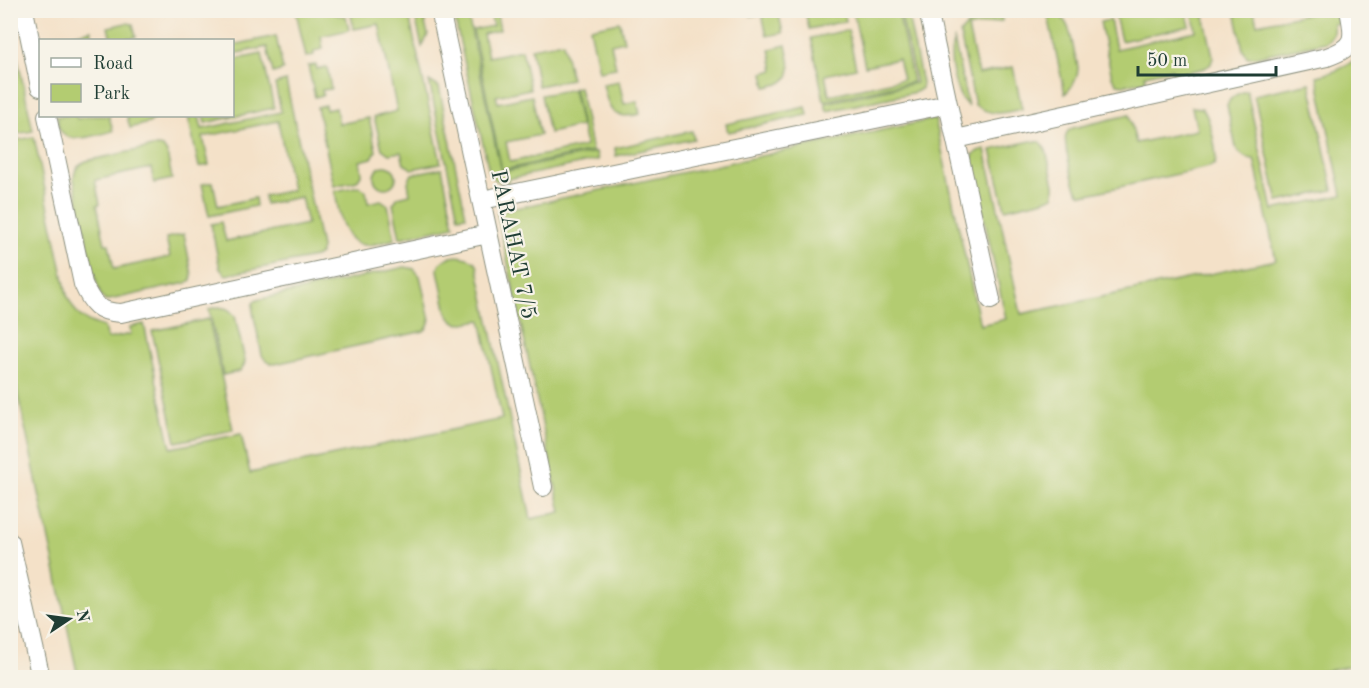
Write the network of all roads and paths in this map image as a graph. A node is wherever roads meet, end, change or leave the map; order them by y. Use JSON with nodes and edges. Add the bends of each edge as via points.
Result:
{"nodes":[{"id":1,"x":24,"y":10,"type":"edge"},
{"id":2,"x":440,"y":10,"type":"edge"},
{"id":3,"x":928,"y":10,"type":"edge"},
{"id":4,"x":1349,"y":10,"type":"edge"},
{"id":5,"x":39,"y":82,"type":"edge"},
{"id":6,"x":948,"y":104,"type":"junction"},
{"id":7,"x":47,"y":117,"type":"edge"},
{"id":8,"x":956,"y":139,"type":"junction"},
{"id":9,"x":482,"y":200,"type":"junction"},
{"id":10,"x":488,"y":234,"type":"junction"},
{"id":11,"x":991,"y":300,"type":"dead end"},
{"id":12,"x":543,"y":487,"type":"dead end"},
{"id":13,"x":10,"y":542,"type":"edge"},
{"id":14,"x":40,"y":678,"type":"edge"}],
"edges":[{"from":1,"to":5,"type":"street"},
{"from":2,"to":9,"type":"street","name":"PARAHAT 7/5"},
{"from":3,"to":6,"type":"street"},
{"from":4,"to":8,"type":"street","via":[[1351,43],[1328,57]]},
{"from":6,"to":8,"type":"street"},
{"from":6,"to":9,"type":"street"},
{"from":7,"to":10,"type":"street","via":[[83,284],[91,300],[108,312],[121,313]]},
{"from":8,"to":11,"type":"street"},
{"from":9,"to":10,"type":"street","name":"PARAHAT 7/5"},
{"from":10,"to":12,"type":"street","name":"PARAHAT 7/5"},
{"from":13,"to":14,"type":"street"}]}
